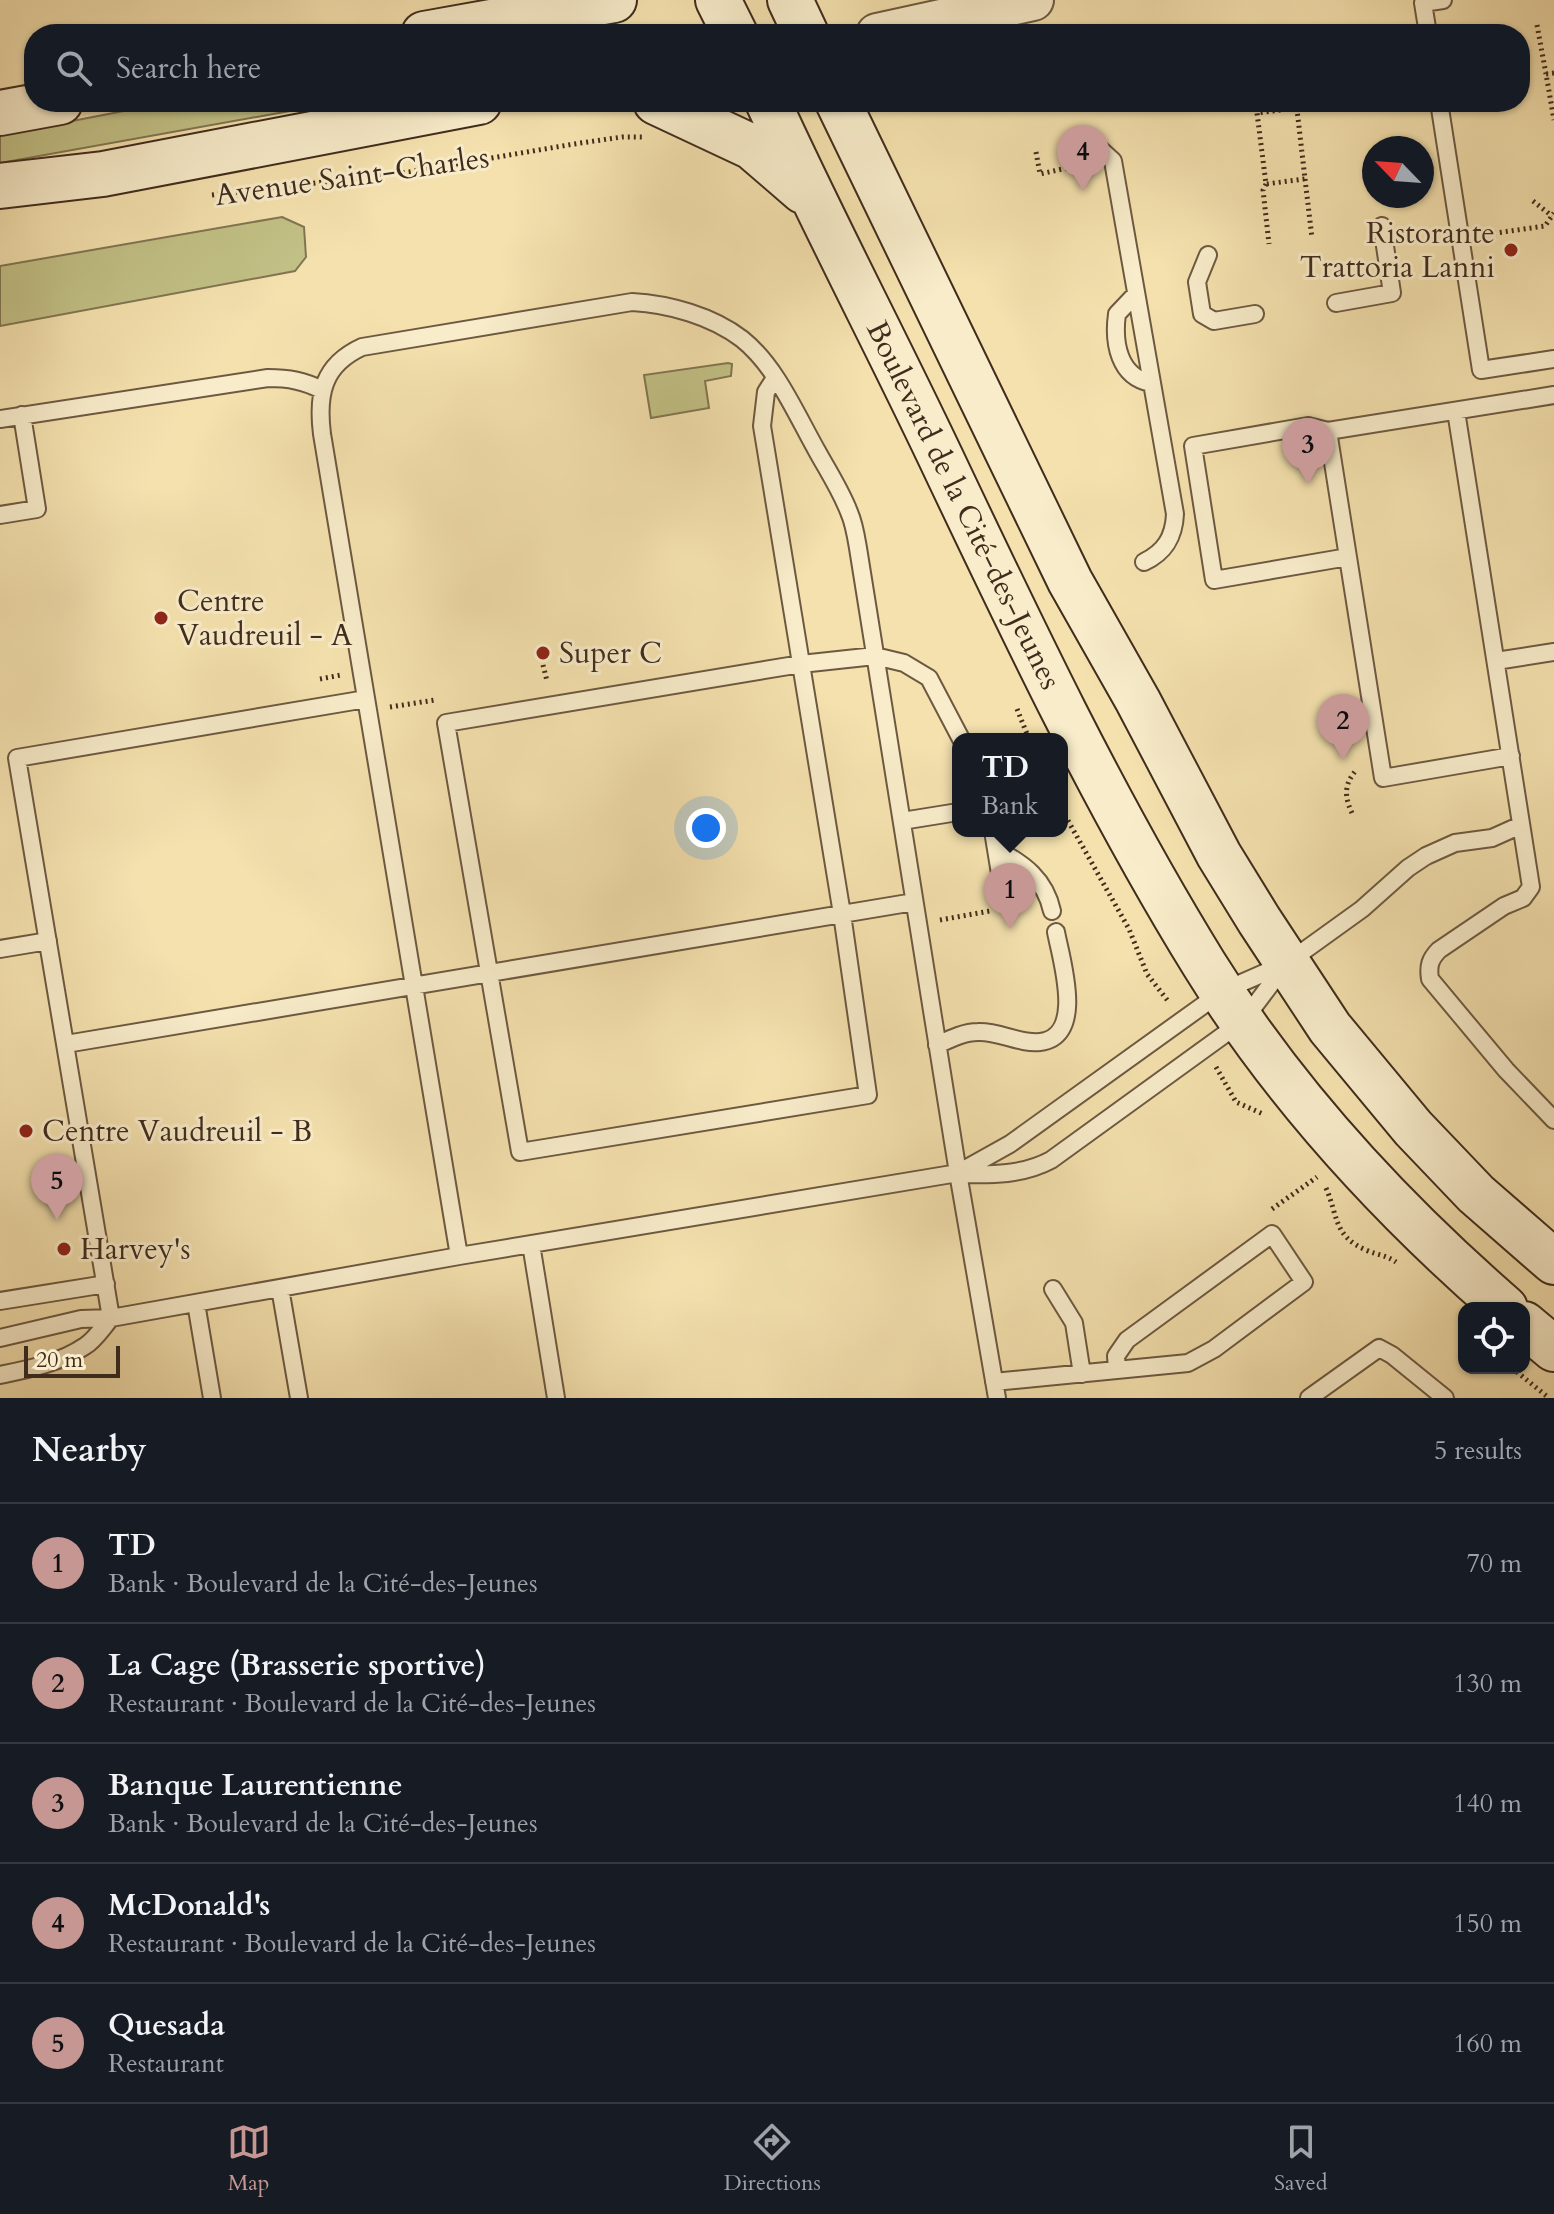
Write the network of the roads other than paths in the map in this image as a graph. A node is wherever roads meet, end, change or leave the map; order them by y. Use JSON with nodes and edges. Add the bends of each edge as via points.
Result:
{"nodes":[{"id":1,"x":614,"y":0,"type":"edge"},
{"id":2,"x":718,"y":0,"type":"edge"},
{"id":3,"x":790,"y":0,"type":"edge"},
{"id":4,"x":1033,"y":0,"type":"edge"},
{"id":5,"x":1443,"y":0,"type":"edge"},
{"id":6,"x":480,"y":24,"type":"edge"},
{"id":7,"x":730,"y":24,"type":"edge"},
{"id":8,"x":801,"y":24,"type":"edge"},
{"id":9,"x":923,"y":24,"type":"edge"},
{"id":10,"x":1426,"y":24,"type":"edge"},
{"id":11,"x":24,"y":109,"type":"edge"},
{"id":12,"x":427,"y":112,"type":"edge"},
{"id":13,"x":773,"y":112,"type":"edge"},
{"id":14,"x":843,"y":112,"type":"edge"},
{"id":15,"x":1441,"y":112,"type":"edge"},
{"id":16,"x":0,"y":113,"type":"edge"},
{"id":17,"x":654,"y":120,"type":"edge"},
{"id":18,"x":1090,"y":140,"type":"dead end"},
{"id":19,"x":0,"y":186,"type":"edge"},
{"id":20,"x":817,"y":204,"type":"junction"},
{"id":21,"x":1382,"y":226,"type":"dead end"},
{"id":22,"x":1208,"y":255,"type":"dead end"},
{"id":23,"x":1135,"y":295,"type":"junction"},
{"id":24,"x":1336,"y":303,"type":"dead end"},
{"id":25,"x":1255,"y":314,"type":"dead end"},
{"id":26,"x":1554,"y":359,"type":"edge"},
{"id":27,"x":775,"y":378,"type":"junction"},
{"id":28,"x":1151,"y":383,"type":"junction"},
{"id":29,"x":322,"y":390,"type":"junction"},
{"id":30,"x":1554,"y":395,"type":"edge"},
{"id":31,"x":1456,"y":411,"type":"junction"},
{"id":32,"x":22,"y":415,"type":"junction"},
{"id":33,"x":0,"y":419,"type":"edge"},
{"id":34,"x":1328,"y":431,"type":"junction"},
{"id":35,"x":0,"y":515,"type":"edge"},
{"id":36,"x":1348,"y":557,"type":"junction"},
{"id":37,"x":1144,"y":562,"type":"dead end"},
{"id":38,"x":1554,"y":652,"type":"edge"},
{"id":39,"x":875,"y":656,"type":"junction"},
{"id":40,"x":1496,"y":661,"type":"junction"},
{"id":41,"x":801,"y":664,"type":"junction"},
{"id":42,"x":366,"y":699,"type":"junction"},
{"id":43,"x":958,"y":733,"type":"edge"},
{"id":44,"x":1511,"y":756,"type":"junction"},
{"id":45,"x":952,"y":813,"type":"edge"},
{"id":46,"x":902,"y":821,"type":"junction"},
{"id":47,"x":1521,"y":825,"type":"junction"},
{"id":48,"x":994,"y":837,"type":"edge"},
{"id":49,"x":996,"y":849,"type":"junction"},
{"id":50,"x":1003,"y":892,"type":"dead end"},
{"id":51,"x":914,"y":902,"type":"junction"},
{"id":52,"x":1052,"y":911,"type":"dead end"},
{"id":53,"x":842,"y":914,"type":"junction"},
{"id":54,"x":1056,"y":932,"type":"dead end"},
{"id":55,"x":48,"y":941,"type":"junction"},
{"id":56,"x":0,"y":949,"type":"edge"},
{"id":57,"x":1287,"y":963,"type":"junction"},
{"id":58,"x":490,"y":974,"type":"junction"},
{"id":59,"x":414,"y":986,"type":"junction"},
{"id":60,"x":1233,"y":1006,"type":"junction"},
{"id":61,"x":66,"y":1044,"type":"junction"},
{"id":62,"x":937,"y":1045,"type":"junction"},
{"id":63,"x":1554,"y":1120,"type":"edge"},
{"id":64,"x":958,"y":1173,"type":"junction"},
{"id":65,"x":531,"y":1244,"type":"junction"},
{"id":66,"x":459,"y":1256,"type":"junction"},
{"id":67,"x":1554,"y":1262,"type":"edge"},
{"id":68,"x":106,"y":1284,"type":"junction"},
{"id":69,"x":280,"y":1288,"type":"junction"},
{"id":70,"x":1053,"y":1289,"type":"dead end"},
{"id":71,"x":0,"y":1301,"type":"edge"},
{"id":72,"x":1498,"y":1302,"type":"edge"},
{"id":73,"x":196,"y":1303,"type":"junction"},
{"id":74,"x":111,"y":1318,"type":"junction"},
{"id":75,"x":1530,"y":1329,"type":"edge"},
{"id":76,"x":0,"y":1338,"type":"edge"},
{"id":77,"x":1554,"y":1349,"type":"edge"},
{"id":78,"x":1117,"y":1370,"type":"junction"},
{"id":79,"x":1082,"y":1374,"type":"junction"},
{"id":80,"x":0,"y":1375,"type":"edge"},
{"id":81,"x":996,"y":1390,"type":"edge"},
{"id":82,"x":212,"y":1398,"type":"edge"},
{"id":83,"x":299,"y":1398,"type":"edge"},
{"id":84,"x":556,"y":1398,"type":"edge"},
{"id":85,"x":1309,"y":1398,"type":"edge"},
{"id":86,"x":1445,"y":1398,"type":"edge"}],
"edges":[{"from":1,"to":6,"type":"main road"},
{"from":2,"to":7,"type":"main road"},
{"from":3,"to":8,"type":"main road"},
{"from":4,"to":9,"type":"street"},
{"from":5,"to":10,"type":"lane","via":[[1423,3]]},
{"from":11,"to":16,"type":"main road"},
{"from":12,"to":19,"type":"main road","name":"Avenue Saint-Charles","via":[[103,174]]},
{"from":13,"to":20,"type":"main road","name":"Boulevard de la Cité-des-Jeunes"},
{"from":14,"to":57,"type":"main road","name":"Boulevard de la Cité-des-Jeunes","via":[[1063,568],[1219,855]]},
{"from":15,"to":26,"type":"lane","via":[[1481,370]]},
{"from":17,"to":20,"type":"main road","via":[[752,147]]},
{"from":18,"to":23,"type":"lane","via":[[1113,161]]},
{"from":20,"to":60,"type":"main road","name":"Boulevard de la Cité-des-Jeunes","via":[[1047,680],[1144,861]]},
{"from":21,"to":24,"type":"lane","via":[[1392,293]]},
{"from":22,"to":25,"type":"lane","via":[[1197,282],[1202,314],[1214,321]]},
{"from":23,"to":28,"type":"lane"},
{"from":23,"to":28,"type":"lane","via":[[1116,319],[1120,355],[1129,374]]},
{"from":27,"to":29,"type":"lane","via":[[753,349],[727,328],[677,309],[632,302],[362,347],[336,363]]},
{"from":27,"to":39,"type":"lane","via":[[850,512]]},
{"from":27,"to":41,"type":"lane","via":[[766,392],[762,426]]},
{"from":28,"to":37,"type":"lane","via":[[1175,526],[1164,549]]},
{"from":29,"to":32,"type":"lane","via":[[290,378],[268,378]]},
{"from":29,"to":42,"type":"lane","via":[[320,418]]},
{"from":30,"to":31,"type":"lane"},
{"from":31,"to":34,"type":"lane"},
{"from":31,"to":40,"type":"lane"},
{"from":32,"to":33,"type":"lane"},
{"from":32,"to":35,"type":"lane","via":[[37,509]]},
{"from":34,"to":36,"type":"lane"},
{"from":34,"to":36,"type":"lane","via":[[1308,426],[1193,446],[1214,580]]},
{"from":36,"to":44,"type":"lane","via":[[1383,778]]},
{"from":38,"to":40,"type":"lane"},
{"from":39,"to":41,"type":"lane"},
{"from":39,"to":43,"type":"lane","via":[[904,663],[929,678]]},
{"from":39,"to":46,"type":"lane"},
{"from":40,"to":44,"type":"lane"},
{"from":41,"to":53,"type":"lane"},
{"from":41,"to":58,"type":"lane","via":[[446,723]]},
{"from":42,"to":55,"type":"lane","via":[[17,758]]},
{"from":42,"to":59,"type":"lane"},
{"from":44,"to":47,"type":"lane"},
{"from":45,"to":46,"type":"lane"},
{"from":46,"to":51,"type":"lane"},
{"from":47,"to":57,"type":"lane","via":[[1426,856]]},
{"from":47,"to":63,"type":"lane","via":[[1531,880],[1528,894],[1439,950],[1428,967],[1438,991]]},
{"from":48,"to":49,"type":"lane"},
{"from":49,"to":50,"type":"lane"},
{"from":49,"to":52,"type":"lane","via":[[1032,873]]},
{"from":51,"to":53,"type":"lane"},
{"from":51,"to":62,"type":"lane"},
{"from":53,"to":58,"type":"lane"},
{"from":53,"to":58,"type":"lane","via":[[868,1095],[693,1125],[520,1152]]},
{"from":54,"to":62,"type":"lane","via":[[1068,1008],[1057,1034],[1039,1042],[976,1032]]},
{"from":55,"to":56,"type":"lane"},
{"from":55,"to":61,"type":"lane"},
{"from":57,"to":60,"type":"lane"},
{"from":57,"to":60,"type":"lane"},
{"from":57,"to":67,"type":"main road","name":"Boulevard de la Cité-des-Jeunes","via":[[1330,1028],[1413,1128],[1476,1194]]},
{"from":58,"to":59,"type":"lane"},
{"from":59,"to":61,"type":"lane"},
{"from":59,"to":66,"type":"lane"},
{"from":60,"to":64,"type":"lane"},
{"from":60,"to":64,"type":"lane","via":[[1051,1160],[1008,1173]]},
{"from":60,"to":72,"type":"main road","name":"Boulevard de la Cité-des-Jeunes","via":[[1360,1166]]},
{"from":61,"to":68,"type":"lane"},
{"from":62,"to":64,"type":"lane"},
{"from":64,"to":65,"type":"lane"},
{"from":64,"to":81,"type":"lane"},
{"from":65,"to":66,"type":"lane"},
{"from":65,"to":84,"type":"lane"},
{"from":66,"to":69,"type":"lane"},
{"from":68,"to":71,"type":"lane"},
{"from":68,"to":74,"type":"lane"},
{"from":69,"to":73,"type":"lane"},
{"from":69,"to":83,"type":"lane"},
{"from":70,"to":79,"type":"lane","via":[[1074,1323]]},
{"from":73,"to":74,"type":"lane"},
{"from":73,"to":82,"type":"lane"},
{"from":74,"to":76,"type":"lane","via":[[81,1319]]},
{"from":74,"to":80,"type":"lane","via":[[88,1345],[71,1354]]},
{"from":75,"to":77,"type":"main road"},
{"from":78,"to":78,"type":"lane","via":[[1197,1360],[1304,1282],[1272,1234],[1127,1340],[1116,1356]]},
{"from":78,"to":79,"type":"lane"},
{"from":79,"to":81,"type":"lane"},
{"from":85,"to":86,"type":"lane","via":[[1379,1348]]}]}
